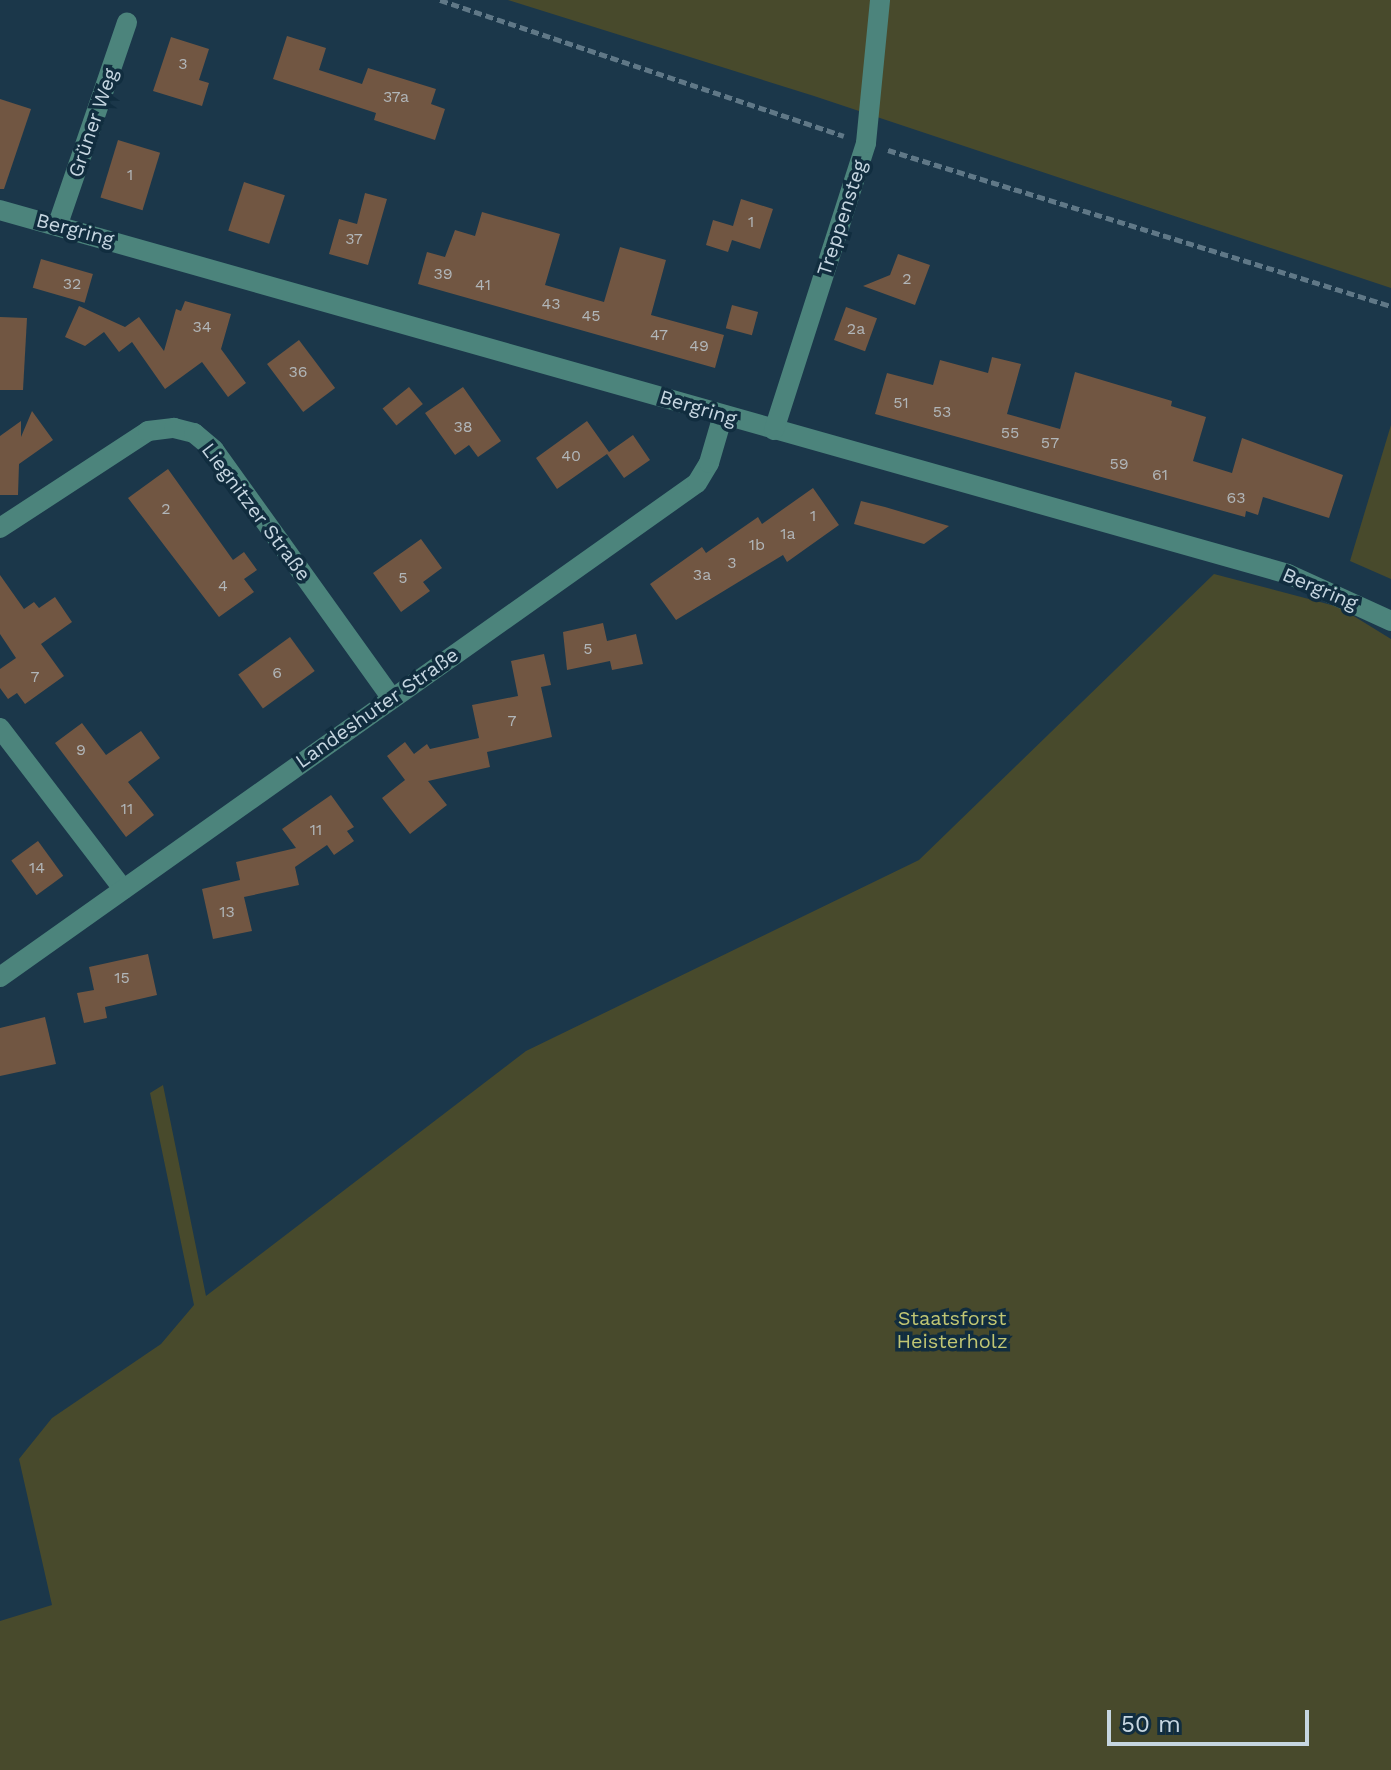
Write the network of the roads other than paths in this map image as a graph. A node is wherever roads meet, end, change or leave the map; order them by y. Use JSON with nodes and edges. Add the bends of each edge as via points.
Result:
{"nodes":[{"id":1,"x":880,"y":0,"type":"edge"},
{"id":2,"x":127,"y":22,"type":"dead end"},
{"id":3,"x":0,"y":210,"type":"edge"},
{"id":4,"x":58,"y":224,"type":"junction"},
{"id":5,"x":723,"y":415,"type":"junction"},
{"id":6,"x":774,"y":430,"type":"junction"},
{"id":7,"x":0,"y":528,"type":"edge"},
{"id":8,"x":1391,"y":621,"type":"edge"},
{"id":9,"x":391,"y":697,"type":"junction"},
{"id":10,"x":0,"y":728,"type":"edge"},
{"id":11,"x":123,"y":889,"type":"junction"},
{"id":12,"x":0,"y":977,"type":"edge"}],
"edges":[{"from":1,"to":6,"type":"street","name":"Treppensteg","via":[[866,143]]},
{"from":2,"to":4,"type":"street","name":"Grüner Weg"},
{"from":3,"to":4,"type":"street","name":"Bergring"},
{"from":4,"to":5,"type":"street","name":"Bergring"},
{"from":5,"to":6,"type":"street","name":"Bergring"},
{"from":5,"to":9,"type":"street","name":"Landeshuter Straße","via":[[709,463],[697,483]]},
{"from":6,"to":8,"type":"street","name":"Bergring","via":[[1288,574]]},
{"from":7,"to":9,"type":"street","name":"Liegnitzer Straße","via":[[148,431],[174,428],[194,433],[214,450]]},
{"from":9,"to":11,"type":"street","name":"Landeshuter Straße"},
{"from":10,"to":11,"type":"street"},
{"from":11,"to":12,"type":"street","name":"Landeshuter Straße"}]}
